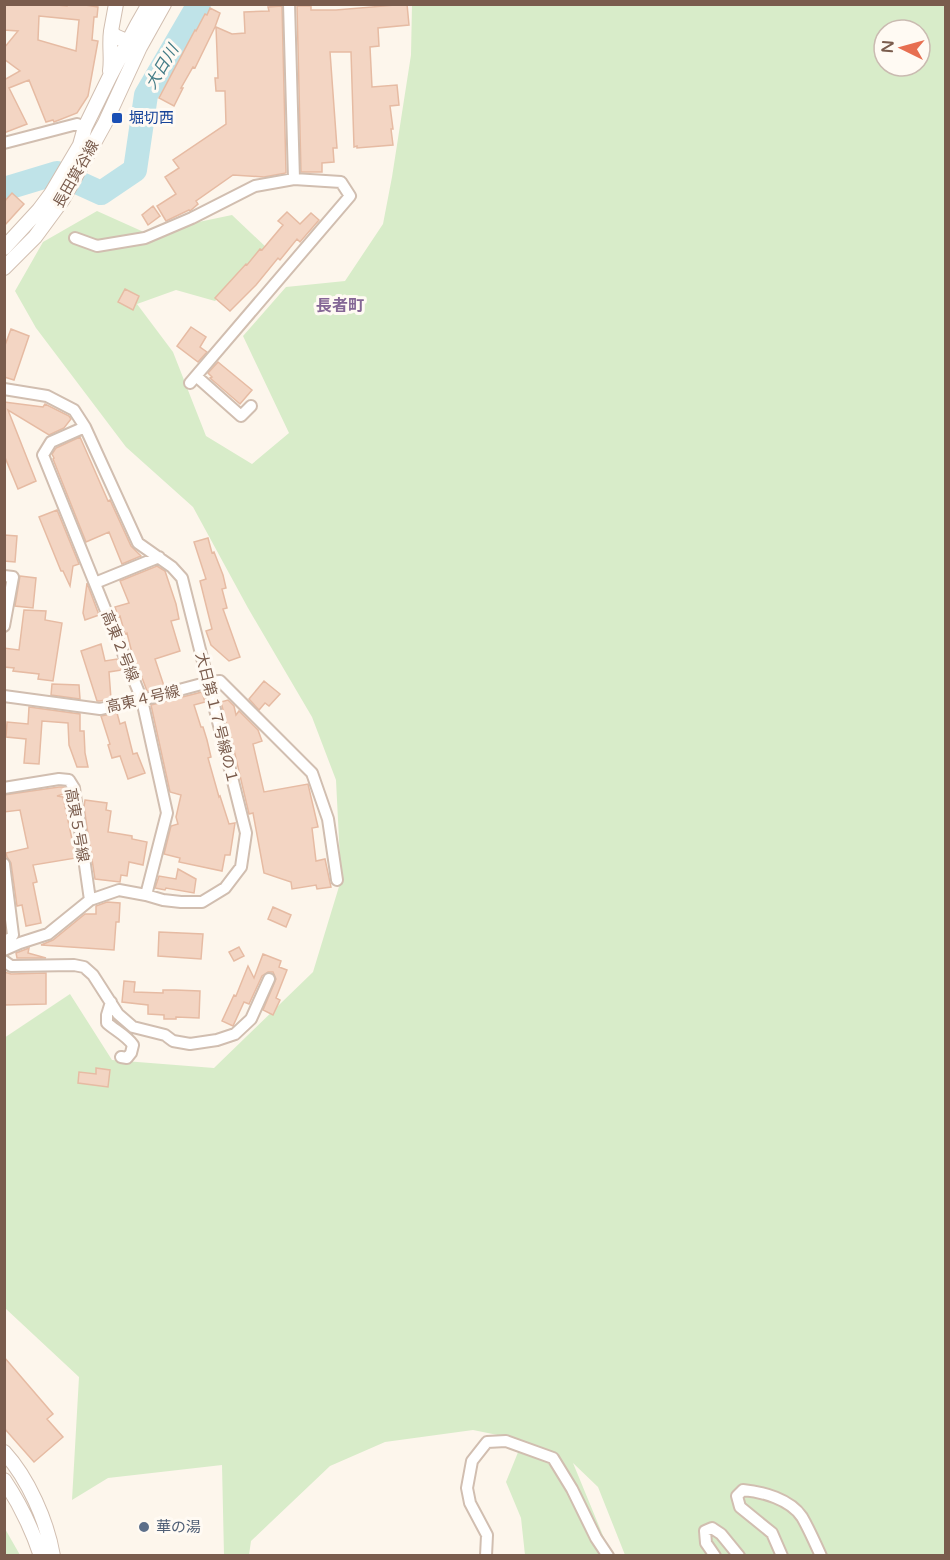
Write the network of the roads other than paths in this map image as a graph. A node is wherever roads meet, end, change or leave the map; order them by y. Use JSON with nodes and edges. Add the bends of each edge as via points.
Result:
{"nodes":[{"id":1,"x":116,"y":4,"type":"edge"},
{"id":2,"x":149,"y":4,"type":"edge"},
{"id":3,"x":164,"y":4,"type":"edge"},
{"id":4,"x":289,"y":4,"type":"edge"},
{"id":5,"x":111,"y":31,"type":"junction"},
{"id":6,"x":134,"y":44,"type":"junction"},
{"id":7,"x":110,"y":76,"type":"junction"},
{"id":8,"x":88,"y":132,"type":"junction"},
{"id":9,"x":4,"y":144,"type":"edge"},
{"id":10,"x":294,"y":179,"type":"junction"},
{"id":11,"x":57,"y":196,"type":"junction"},
{"id":12,"x":75,"y":238,"type":"dead end"},
{"id":13,"x":4,"y":248,"type":"edge"},
{"id":14,"x":4,"y":268,"type":"edge"},
{"id":15,"x":4,"y":389,"type":"edge"},
{"id":16,"x":251,"y":406,"type":"dead end"},
{"id":17,"x":85,"y":427,"type":"junction"},
{"id":18,"x":159,"y":557,"type":"junction"},
{"id":19,"x":4,"y":576,"type":"edge"},
{"id":20,"x":95,"y":583,"type":"junction"},
{"id":21,"x":4,"y":626,"type":"edge"},
{"id":22,"x":209,"y":682,"type":"junction"},
{"id":23,"x":4,"y":696,"type":"edge"},
{"id":24,"x":142,"y":700,"type":"junction"},
{"id":25,"x":4,"y":788,"type":"edge"},
{"id":26,"x":4,"y":864,"type":"edge"},
{"id":27,"x":337,"y":880,"type":"dead end"},
{"id":28,"x":146,"y":895,"type":"junction"},
{"id":29,"x":90,"y":900,"type":"junction"},
{"id":30,"x":4,"y":944,"type":"edge"},
{"id":31,"x":4,"y":950,"type":"edge"},
{"id":32,"x":4,"y":961,"type":"edge"},
{"id":33,"x":269,"y":979,"type":"dead end"},
{"id":34,"x":111,"y":1002,"type":"junction"},
{"id":35,"x":121,"y":1058,"type":"dead end"},
{"id":36,"x":4,"y":1452,"type":"edge"},
{"id":37,"x":4,"y":1480,"type":"edge"},
{"id":38,"x":41,"y":1556,"type":"edge"},
{"id":39,"x":53,"y":1556,"type":"edge"},
{"id":40,"x":486,"y":1556,"type":"edge"},
{"id":41,"x":608,"y":1556,"type":"edge"},
{"id":42,"x":715,"y":1556,"type":"edge"},
{"id":43,"x":739,"y":1556,"type":"edge"},
{"id":44,"x":782,"y":1556,"type":"edge"},
{"id":45,"x":821,"y":1556,"type":"edge"}],
"edges":[{"from":1,"to":5,"type":"street"},
{"from":2,"to":6,"type":"street","name":"長田箕谷線"},
{"from":3,"to":6,"type":"street","name":"長田箕谷線"},
{"from":4,"to":10,"type":"street"},
{"from":5,"to":6,"type":"street"},
{"from":5,"to":7,"type":"street"},
{"from":6,"to":7,"type":"street","name":"長田箕谷線"},
{"from":6,"to":8,"type":"street","name":"長田箕谷線","via":[[117,99]]},
{"from":7,"to":8,"type":"street","name":"長田箕谷線"},
{"from":8,"to":9,"type":"street","via":[[77,124]]},
{"from":8,"to":11,"type":"street","name":"長田箕谷線"},
{"from":10,"to":12,"type":"street","via":[[255,186],[145,238],[98,246]]},
{"from":10,"to":16,"type":"street","via":[[342,182],[350,196],[193,380],[241,416]]},
{"from":11,"to":13,"type":"street","name":"長田箕谷線"},
{"from":11,"to":14,"type":"street","name":"長田箕谷線","via":[[35,237]]},
{"from":15,"to":17,"type":"street","name":"大日第１７号線の１","via":[[47,396],[74,410]]},
{"from":17,"to":18,"type":"street","name":"大日第１７号線の１","via":[[138,543]]},
{"from":17,"to":20,"type":"street","name":"高東２号線","via":[[51,442],[44,455]]},
{"from":18,"to":20,"type":"street"},
{"from":18,"to":22,"type":"street","name":"大日第１７号線の１","via":[[182,578]]},
{"from":19,"to":21,"type":"street","via":[[13,577]]},
{"from":20,"to":24,"type":"street","name":"高東２号線"},
{"from":22,"to":24,"type":"street","name":"高東４号線"},
{"from":22,"to":27,"type":"street","via":[[220,681],[312,773],[328,819]]},
{"from":22,"to":28,"type":"street","name":"大日第１７号線の１","via":[[246,833],[241,867],[225,888],[202,902]]},
{"from":23,"to":24,"type":"street","name":"高東４号線","via":[[100,709]]},
{"from":24,"to":28,"type":"street","name":"高東２号線","via":[[166,813]]},
{"from":25,"to":29,"type":"street","name":"高東５号線","via":[[69,780],[74,788]]},
{"from":26,"to":30,"type":"street","via":[[13,935]]},
{"from":28,"to":29,"type":"street","name":"大日第１７号線の１","via":[[118,890]]},
{"from":29,"to":31,"type":"street","name":"大日第１７号線の１","via":[[48,934]]},
{"from":32,"to":34,"type":"street","via":[[11,966],[84,967]]},
{"from":33,"to":34,"type":"street","via":[[251,1020],[235,1034],[190,1044],[133,1027]]},
{"from":34,"to":35,"type":"street","via":[[107,1023],[133,1045],[127,1058]]},
{"from":36,"to":39,"type":"street","via":[[24,1479],[41,1515]]},
{"from":37,"to":38,"type":"street"},
{"from":40,"to":41,"type":"street","via":[[488,1535],[470,1503],[467,1488],[472,1461],[487,1442],[506,1441],[553,1458]]},
{"from":42,"to":43,"type":"street","via":[[706,1543],[705,1531],[712,1528]]},
{"from":44,"to":45,"type":"street","via":[[772,1533],[740,1507],[737,1496],[743,1490],[761,1492],[788,1504],[801,1515]]}]}
